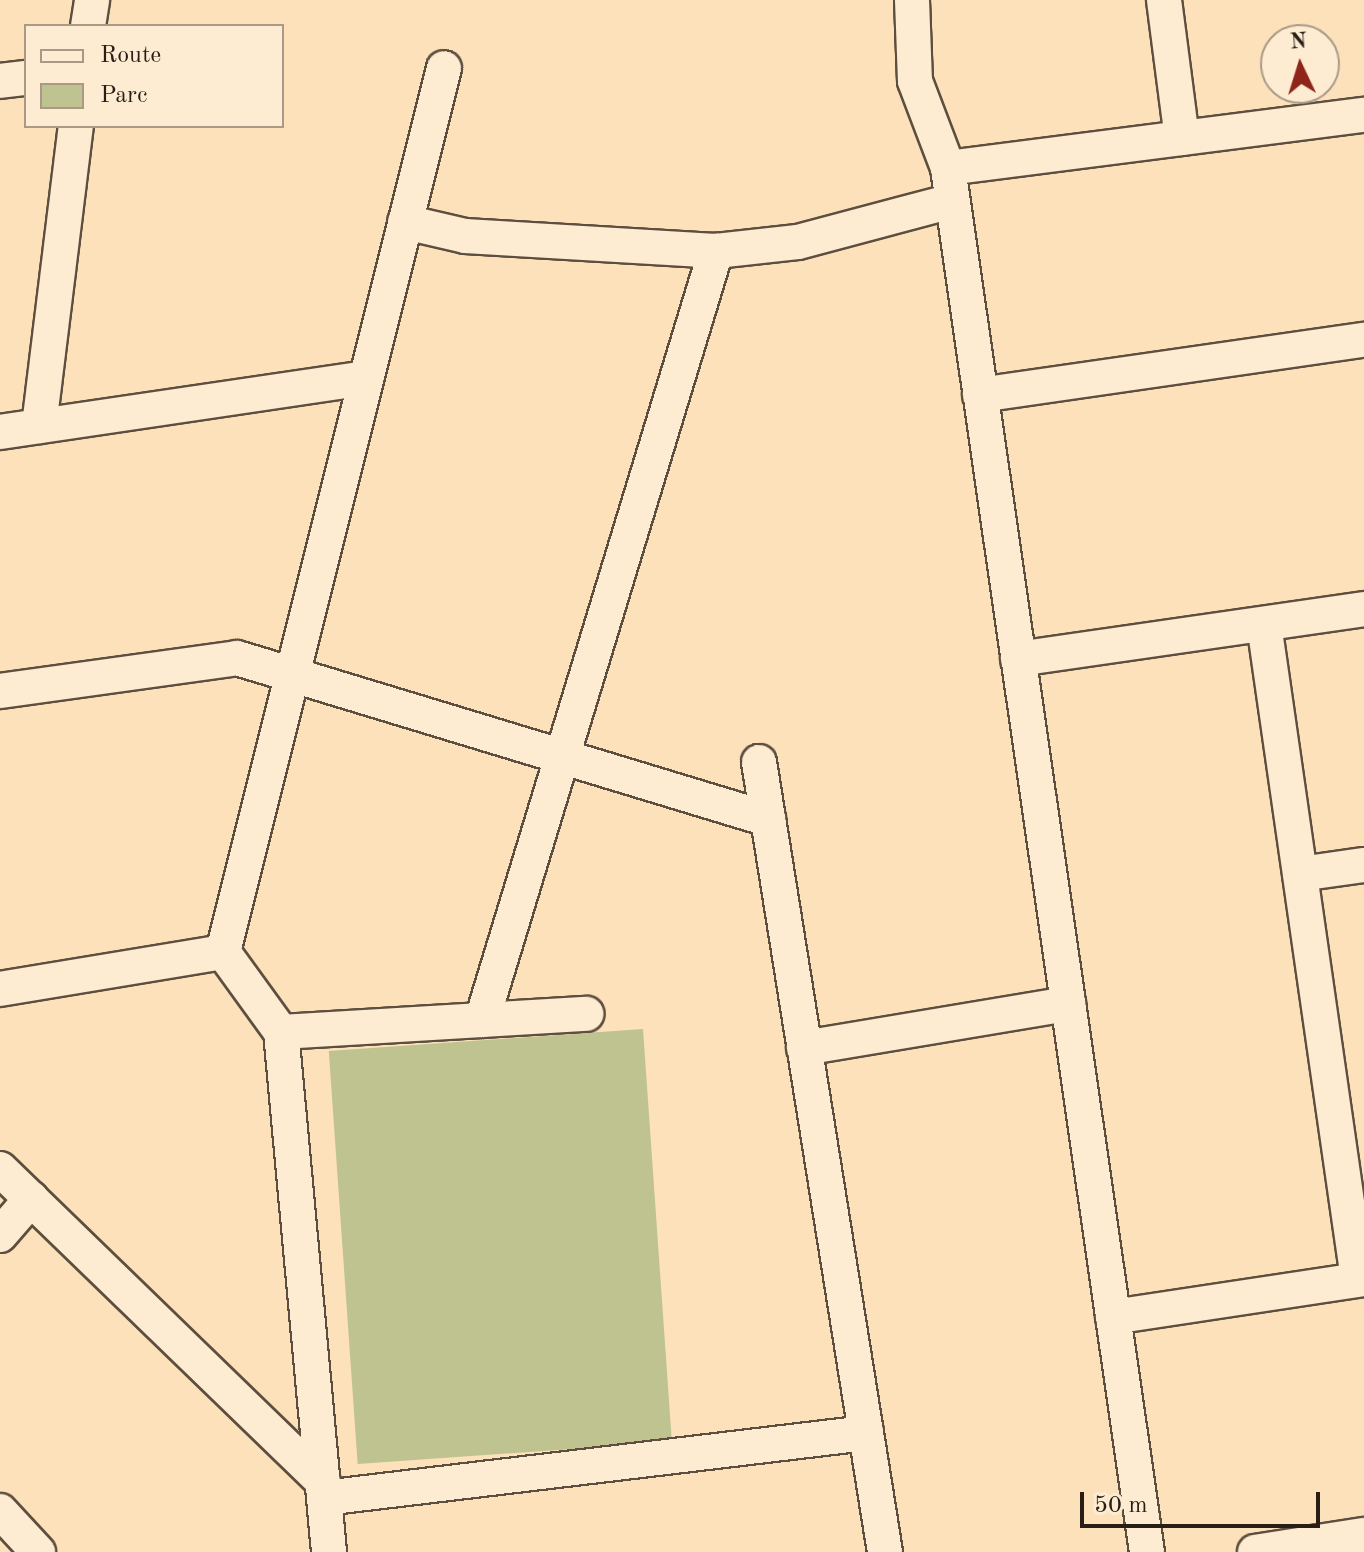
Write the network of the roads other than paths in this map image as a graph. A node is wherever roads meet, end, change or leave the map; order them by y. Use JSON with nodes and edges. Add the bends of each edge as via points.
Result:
{"nodes":[{"id":1,"x":92,"y":0,"type":"edge"},
{"id":2,"x":912,"y":0,"type":"edge"},
{"id":3,"x":1164,"y":0,"type":"edge"},
{"id":4,"x":88,"y":24,"type":"edge"},
{"id":5,"x":444,"y":68,"type":"dead end"},
{"id":6,"x":24,"y":78,"type":"edge"},
{"id":7,"x":0,"y":81,"type":"edge"},
{"id":8,"x":1364,"y":115,"type":"edge"},
{"id":9,"x":76,"y":128,"type":"edge"},
{"id":10,"x":1182,"y":138,"type":"junction"},
{"id":11,"x":948,"y":168,"type":"junction"},
{"id":12,"x":952,"y":201,"type":"junction"},
{"id":13,"x":405,"y":222,"type":"junction"},
{"id":14,"x":716,"y":251,"type":"junction"},
{"id":15,"x":1364,"y":340,"type":"edge"},
{"id":16,"x":366,"y":378,"type":"junction"},
{"id":17,"x":980,"y":395,"type":"junction"},
{"id":18,"x":39,"y":426,"type":"junction"},
{"id":19,"x":0,"y":432,"type":"edge"},
{"id":20,"x":1364,"y":609,"type":"edge"},
{"id":21,"x":1264,"y":624,"type":"junction"},
{"id":22,"x":1018,"y":659,"type":"junction"},
{"id":23,"x":292,"y":675,"type":"junction"},
{"id":24,"x":0,"y":691,"type":"edge"},
{"id":25,"x":562,"y":757,"type":"junction"},
{"id":26,"x":759,"y":762,"type":"dead end"},
{"id":27,"x":768,"y":819,"type":"junction"},
{"id":28,"x":1364,"y":865,"type":"edge"},
{"id":29,"x":1300,"y":874,"type":"junction"},
{"id":30,"x":223,"y":952,"type":"junction"},
{"id":31,"x":0,"y":989,"type":"edge"},
{"id":32,"x":1068,"y":1004,"type":"junction"},
{"id":33,"x":586,"y":1014,"type":"dead end"},
{"id":34,"x":482,"y":1020,"type":"junction"},
{"id":35,"x":281,"y":1032,"type":"junction"},
{"id":36,"x":804,"y":1048,"type":"junction"},
{"id":37,"x":0,"y":1169,"type":"edge"},
{"id":38,"x":31,"y":1199,"type":"junction"},
{"id":39,"x":1,"y":1233,"type":"edge"},
{"id":40,"x":1361,"y":1279,"type":"edge"},
{"id":41,"x":1113,"y":1317,"type":"junction"},
{"id":42,"x":866,"y":1433,"type":"junction"},
{"id":43,"x":323,"y":1490,"type":"junction"},
{"id":44,"x":0,"y":1511,"type":"edge"},
{"id":45,"x":1364,"y":1535,"type":"edge"},
{"id":46,"x":38,"y":1552,"type":"edge"},
{"id":47,"x":329,"y":1552,"type":"edge"},
{"id":48,"x":885,"y":1552,"type":"edge"},
{"id":49,"x":1147,"y":1552,"type":"edge"},
{"id":50,"x":1255,"y":1552,"type":"edge"}],
"edges":[{"from":1,"to":4,"type":"street"},
{"from":2,"to":11,"type":"street","via":[[915,81]]},
{"from":3,"to":10,"type":"street"},
{"from":5,"to":13,"type":"street"},
{"from":6,"to":7,"type":"street"},
{"from":8,"to":10,"type":"street"},
{"from":9,"to":18,"type":"street"},
{"from":10,"to":11,"type":"street"},
{"from":11,"to":12,"type":"street"},
{"from":12,"to":14,"type":"street","via":[[798,242]]},
{"from":12,"to":17,"type":"street"},
{"from":13,"to":14,"type":"street","via":[[465,236]]},
{"from":13,"to":16,"type":"street"},
{"from":14,"to":25,"type":"street"},
{"from":15,"to":17,"type":"street"},
{"from":16,"to":18,"type":"street"},
{"from":16,"to":23,"type":"street"},
{"from":17,"to":22,"type":"street"},
{"from":18,"to":19,"type":"street"},
{"from":20,"to":21,"type":"street"},
{"from":21,"to":22,"type":"street"},
{"from":21,"to":29,"type":"street"},
{"from":22,"to":32,"type":"street"},
{"from":23,"to":24,"type":"street","via":[[237,658]]},
{"from":23,"to":25,"type":"street"},
{"from":23,"to":30,"type":"street"},
{"from":25,"to":27,"type":"street"},
{"from":25,"to":34,"type":"street"},
{"from":26,"to":27,"type":"street"},
{"from":27,"to":36,"type":"street"},
{"from":28,"to":29,"type":"street"},
{"from":29,"to":40,"type":"street"},
{"from":30,"to":31,"type":"street"},
{"from":30,"to":35,"type":"street"},
{"from":32,"to":36,"type":"street"},
{"from":32,"to":41,"type":"street"},
{"from":33,"to":34,"type":"street"},
{"from":34,"to":35,"type":"street"},
{"from":35,"to":43,"type":"street"},
{"from":36,"to":42,"type":"street"},
{"from":37,"to":38,"type":"street"},
{"from":38,"to":39,"type":"street"},
{"from":38,"to":43,"type":"street"},
{"from":40,"to":41,"type":"street"},
{"from":41,"to":49,"type":"street"},
{"from":42,"to":43,"type":"street"},
{"from":42,"to":48,"type":"street"},
{"from":43,"to":47,"type":"street"},
{"from":44,"to":46,"type":"street"},
{"from":45,"to":50,"type":"street"}]}
